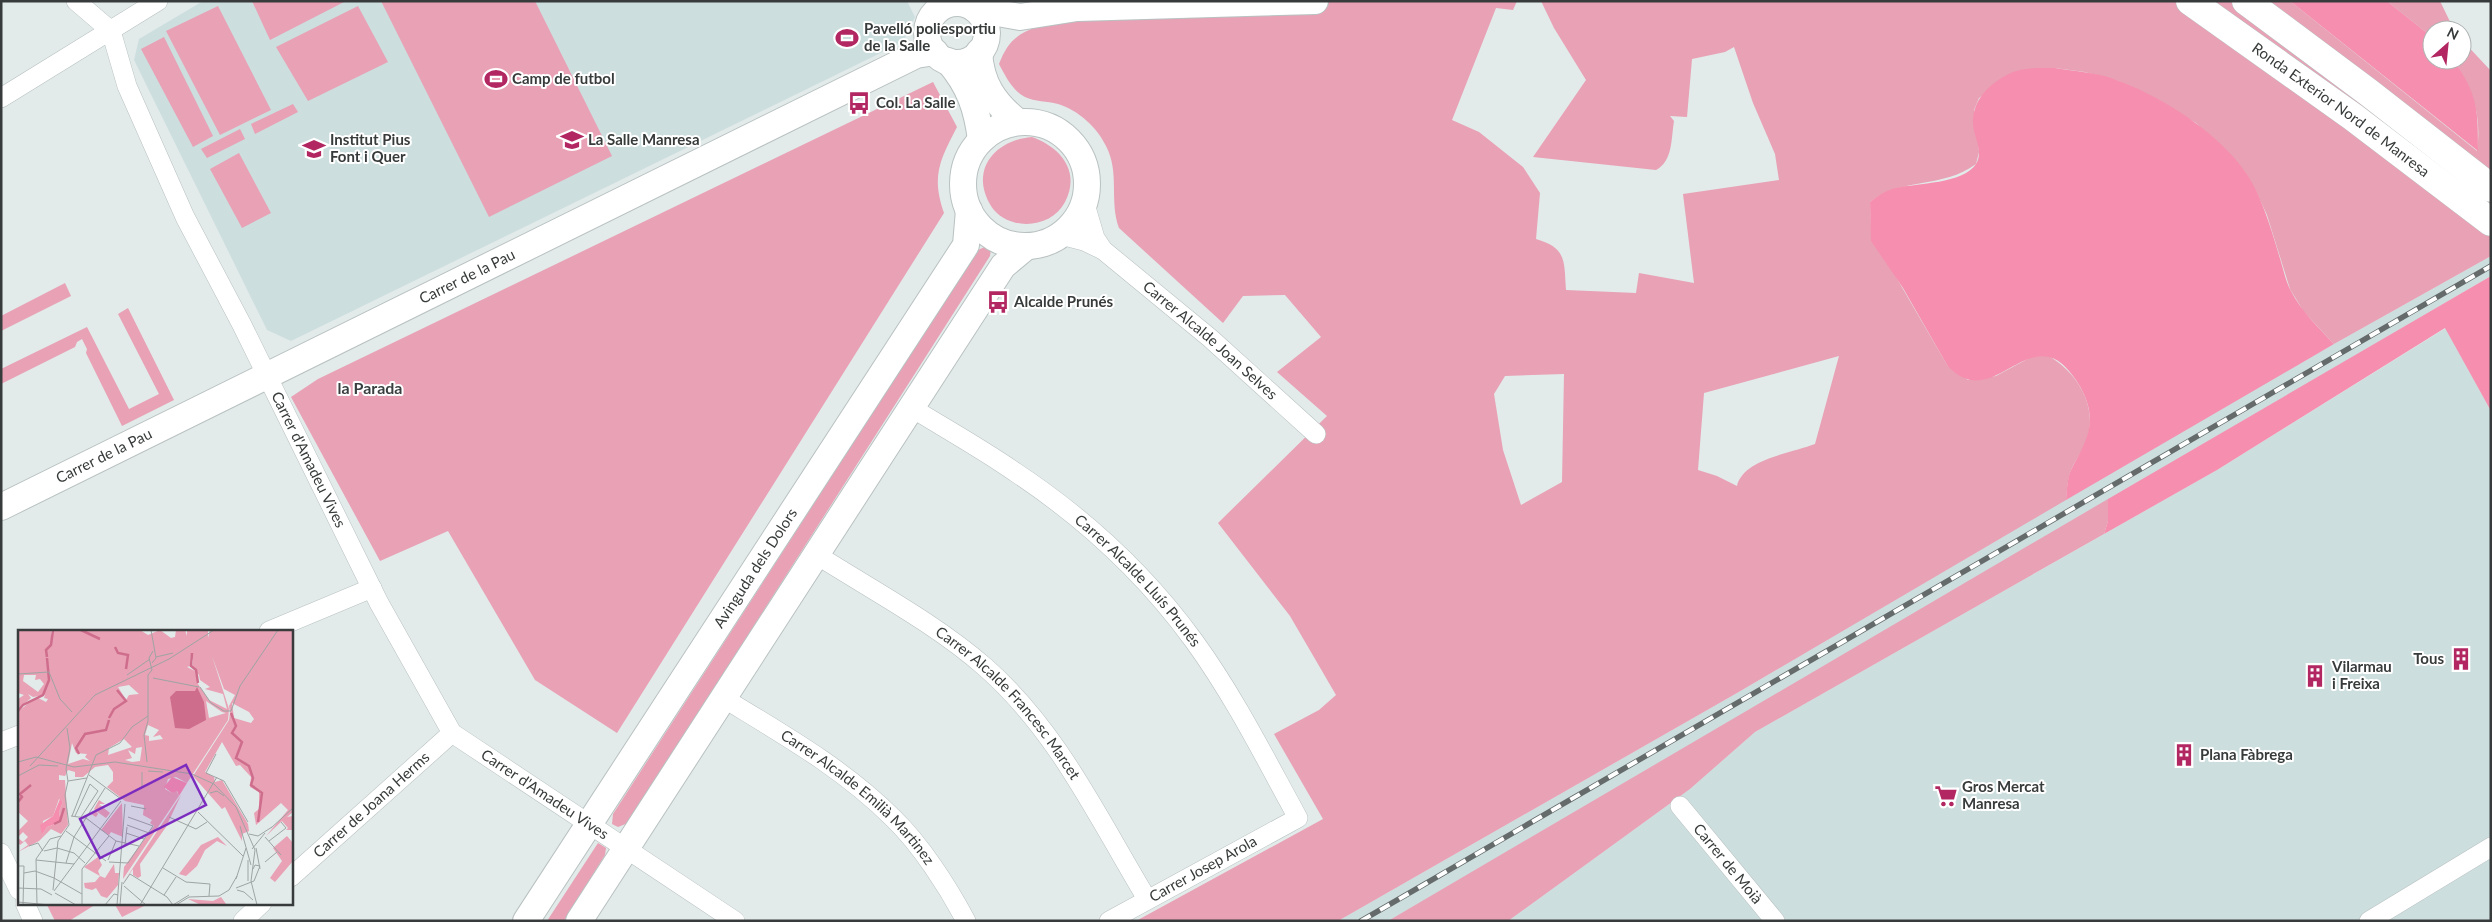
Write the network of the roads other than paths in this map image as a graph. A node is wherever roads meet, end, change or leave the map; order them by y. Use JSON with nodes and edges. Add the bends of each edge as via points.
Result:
{"nodes":[{"id":1,"x":76,"y":1,"type":"edge"},
{"id":2,"x":158,"y":1,"type":"edge"},
{"id":3,"x":1315,"y":1,"type":"edge"},
{"id":4,"x":2182,"y":1,"type":"edge"},
{"id":5,"x":2190,"y":1,"type":"edge"},
{"id":6,"x":2246,"y":1,"type":"edge"},
{"id":7,"x":946,"y":3,"type":"edge"},
{"id":8,"x":975,"y":9,"type":"junction"},
{"id":9,"x":1020,"y":17,"type":"junction"},
{"id":10,"x":2218,"y":22,"type":"junction"},
{"id":11,"x":111,"y":31,"type":"junction"},
{"id":12,"x":982,"y":48,"type":"junction"},
{"id":13,"x":941,"y":56,"type":"junction"},
{"id":14,"x":1,"y":98,"type":"edge"},
{"id":15,"x":1018,"y":122,"type":"junction"},
{"id":16,"x":981,"y":140,"type":"junction"},
{"id":17,"x":2491,"y":188,"type":"edge"},
{"id":18,"x":1084,"y":204,"type":"junction"},
{"id":19,"x":969,"y":210,"type":"junction"},
{"id":20,"x":2491,"y":222,"type":"edge"},
{"id":21,"x":1061,"y":235,"type":"junction"},
{"id":22,"x":1027,"y":246,"type":"junction"},
{"id":23,"x":1103,"y":250,"type":"junction"},
{"id":24,"x":266,"y":376,"type":"junction"},
{"id":25,"x":912,"y":408,"type":"junction"},
{"id":26,"x":1316,"y":434,"type":"dead end"},
{"id":27,"x":1,"y":507,"type":"edge"},
{"id":28,"x":817,"y":555,"type":"junction"},
{"id":29,"x":372,"y":588,"type":"junction"},
{"id":30,"x":272,"y":630,"type":"edge"},
{"id":31,"x":725,"y":699,"type":"junction"},
{"id":32,"x":452,"y":733,"type":"junction"},
{"id":33,"x":18,"y":734,"type":"edge"},
{"id":34,"x":1,"y":742,"type":"edge"},
{"id":35,"x":1680,"y":806,"type":"dead end"},
{"id":36,"x":1298,"y":818,"type":"joint"},
{"id":37,"x":587,"y":824,"type":"junction"},
{"id":38,"x":2491,"y":847,"type":"edge"},
{"id":39,"x":626,"y":849,"type":"junction"},
{"id":40,"x":1,"y":854,"type":"edge"},
{"id":41,"x":292,"y":876,"type":"edge"},
{"id":42,"x":18,"y":888,"type":"edge"},
{"id":43,"x":1147,"y":900,"type":"junction"},
{"id":44,"x":25,"y":904,"type":"edge"},
{"id":45,"x":261,"y":904,"type":"edge"},
{"id":46,"x":33,"y":921,"type":"edge"},
{"id":47,"x":243,"y":921,"type":"edge"},
{"id":48,"x":526,"y":921,"type":"edge"},
{"id":49,"x":580,"y":921,"type":"edge"},
{"id":50,"x":735,"y":921,"type":"edge"},
{"id":51,"x":966,"y":921,"type":"edge"},
{"id":52,"x":1109,"y":921,"type":"edge"},
{"id":53,"x":1775,"y":921,"type":"edge"},
{"id":54,"x":2369,"y":921,"type":"edge"}],
"edges":[{"from":1,"to":11,"type":"street"},
{"from":2,"to":11,"type":"street"},
{"from":3,"to":9,"type":"street","via":[[1077,8]]},
{"from":4,"to":10,"type":"highway"},
{"from":5,"to":10,"type":"highway","name":"Ronda Exterior Nord de Manresa"},
{"from":6,"to":17,"type":"highway","name":"Ronda Exterior Nord de Manresa"},
{"from":7,"to":8,"type":"street","via":[[962,3]]},
{"from":7,"to":13,"type":"street","via":[[929,23],[928,36]]},
{"from":8,"to":9,"type":"street"},
{"from":8,"to":12,"type":"street","via":[[986,27]]},
{"from":9,"to":12,"type":"street","via":[[1001,29]]},
{"from":10,"to":20,"type":"highway","name":"Ronda Exterior Nord de Manresa","via":[[2353,117]]},
{"from":11,"to":14,"type":"street"},
{"from":11,"to":24,"type":"street","name":"Carrer d'Amadeu Vives","via":[[128,86],[185,217]]},
{"from":12,"to":13,"type":"street","via":[[962,62]]},
{"from":12,"to":15,"type":"street","via":[[980,69],[988,91],[1000,108]]},
{"from":13,"to":16,"type":"street","via":[[961,76],[978,113]]},
{"from":13,"to":24,"type":"street","name":"Carrer de la Pau","via":[[916,55]]},
{"from":15,"to":16,"type":"street","via":[[998,128]]},
{"from":15,"to":18,"type":"street","via":[[1046,125],[1074,145],[1086,170],[1088,191]]},
{"from":16,"to":19,"type":"street","via":[[972,152],[964,173],[963,188]]},
{"from":18,"to":21,"type":"street","via":[[1073,225]]},
{"from":18,"to":23,"type":"street","name":"Carrer Alcalde Joan Selves","via":[[1095,238]]},
{"from":19,"to":22,"type":"street","via":[[977,224],[989,234],[1003,242]]},
{"from":19,"to":37,"type":"street","name":"Avinguda dels Dolors","via":[[966,245]]},
{"from":21,"to":22,"type":"street"},
{"from":21,"to":23,"type":"street","name":"Carrer Alcalde Joan Selves"},
{"from":22,"to":25,"type":"street","via":[[1003,266]]},
{"from":23,"to":26,"type":"street","name":"Carrer Alcalde Joan Selves","via":[[1210,338]]},
{"from":24,"to":27,"type":"street","name":"Carrer de la Pau"},
{"from":24,"to":29,"type":"street","name":"Carrer d'Amadeu Vives"},
{"from":25,"to":28,"type":"street"},
{"from":25,"to":36,"type":"street","name":"Carrer Alcalde Lluís Prunés","via":[[1016,472],[1087,527],[1136,571],[1199,648],[1244,718]]},
{"from":28,"to":31,"type":"street"},
{"from":28,"to":43,"type":"street","name":"Carrer Alcalde Francesc Marcet","via":[[956,644],[1007,689],[1042,728],[1080,781]]},
{"from":29,"to":30,"type":"street"},
{"from":29,"to":32,"type":"street","name":"Carrer d'Amadeu Vives"},
{"from":31,"to":39,"type":"street"},
{"from":31,"to":51,"type":"street","name":"Carrer Alcalde Emilià Martinez","via":[[812,752],[866,792],[920,848]]},
{"from":32,"to":37,"type":"street","name":"Carrer d'Amadeu Vives"},
{"from":32,"to":41,"type":"street","name":"Carrer de Joana Herms"},
{"from":33,"to":34,"type":"street"},
{"from":35,"to":53,"type":"street","name":"Carrer de Moià"},
{"from":36,"to":43,"type":"street","name":"Carrer Josep Arola"},
{"from":37,"to":39,"type":"street","name":"Carrer d'Amadeu Vives"},
{"from":37,"to":48,"type":"street","name":"Avinguda dels Dolors"},
{"from":38,"to":54,"type":"street"},
{"from":39,"to":49,"type":"street"},
{"from":39,"to":50,"type":"street","name":"Carrer d'Amadeu Vives"},
{"from":40,"to":42,"type":"street"},
{"from":43,"to":52,"type":"street","name":"Carrer Josep Arola"},
{"from":44,"to":46,"type":"street"},
{"from":45,"to":47,"type":"street"}]}
